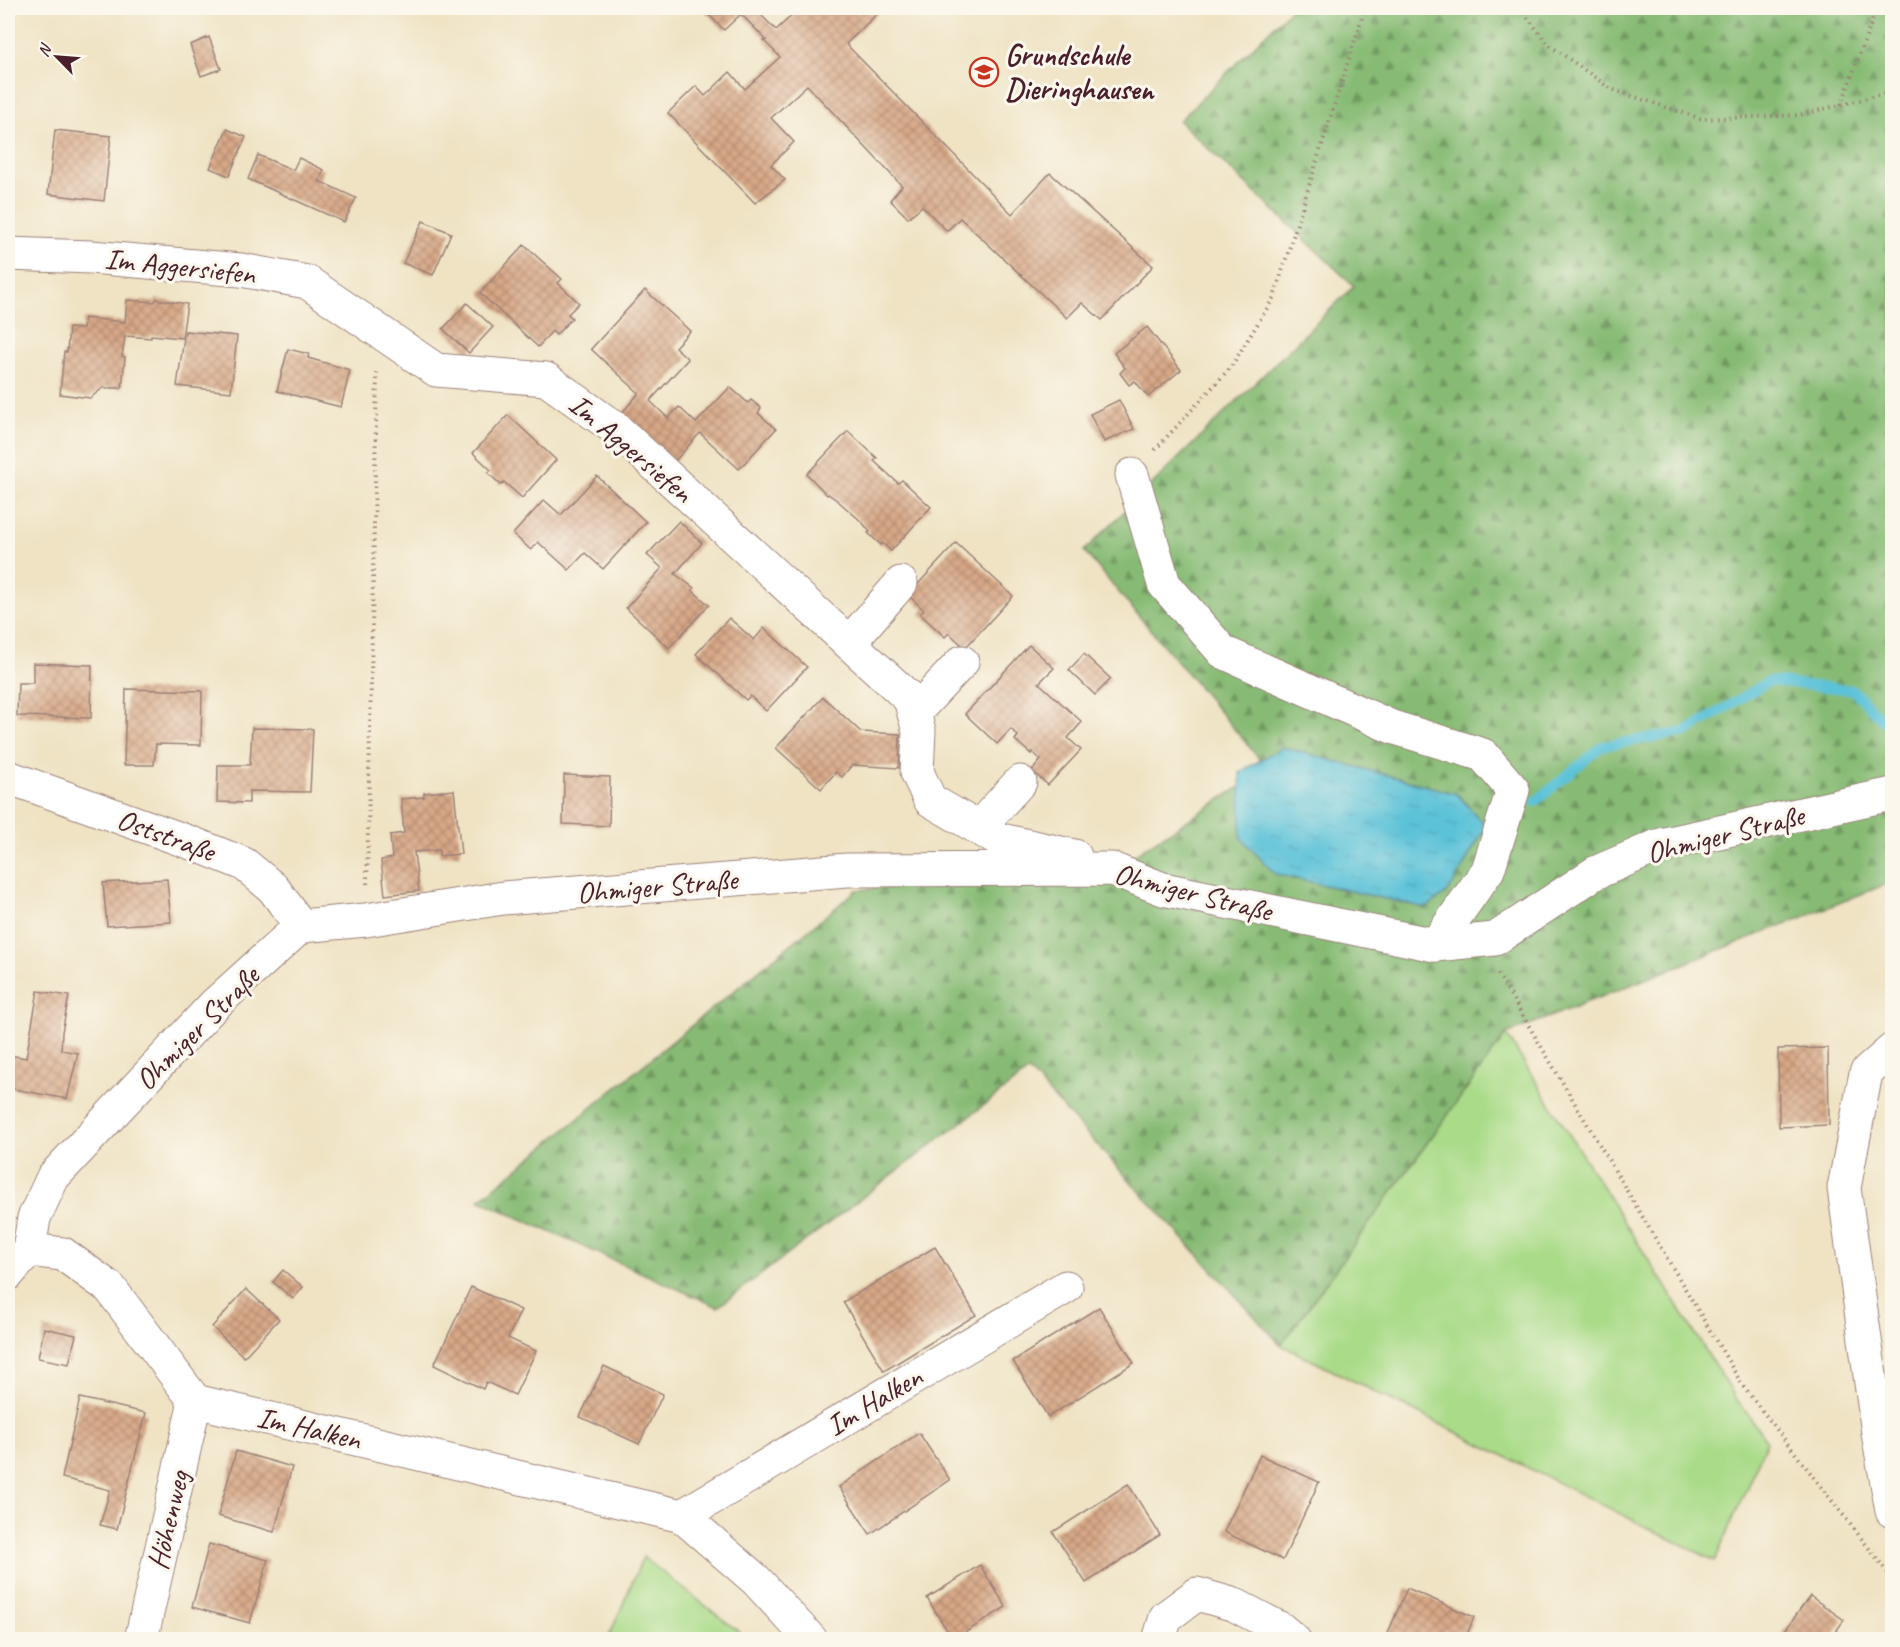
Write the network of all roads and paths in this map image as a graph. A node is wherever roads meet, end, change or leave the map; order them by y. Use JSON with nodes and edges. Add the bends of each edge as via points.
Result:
{"nodes":[{"id":1,"x":1365,"y":8,"type":"edge"},
{"id":2,"x":1520,"y":8,"type":"edge"},
{"id":3,"x":1877,"y":8,"type":"edge"},
{"id":4,"x":1893,"y":92,"type":"edge"},
{"id":5,"x":1841,"y":105,"type":"junction"},
{"id":6,"x":8,"y":254,"type":"edge"},
{"id":7,"x":378,"y":330,"type":"junction"},
{"id":8,"x":1132,"y":475,"type":"joint"},
{"id":9,"x":901,"y":583,"type":"dead end"},
{"id":10,"x":849,"y":643,"type":"junction"},
{"id":11,"x":962,"y":662,"type":"dead end"},
{"id":12,"x":914,"y":712,"type":"junction"},
{"id":13,"x":8,"y":777,"type":"edge"},
{"id":14,"x":1020,"y":782,"type":"dead end"},
{"id":15,"x":1893,"y":794,"type":"edge"},
{"id":16,"x":978,"y":828,"type":"junction"},
{"id":17,"x":1112,"y":869,"type":"junction"},
{"id":18,"x":366,"y":920,"type":"junction"},
{"id":19,"x":302,"y":926,"type":"junction"},
{"id":20,"x":1475,"y":941,"type":"junction"},
{"id":21,"x":1435,"y":945,"type":"junction"},
{"id":22,"x":1893,"y":1050,"type":"edge"},
{"id":23,"x":29,"y":1250,"type":"junction"},
{"id":24,"x":8,"y":1274,"type":"edge"},
{"id":25,"x":1066,"y":1287,"type":"dead end"},
{"id":26,"x":195,"y":1401,"type":"junction"},
{"id":27,"x":1893,"y":1511,"type":"edge"},
{"id":28,"x":682,"y":1516,"type":"junction"},
{"id":29,"x":1893,"y":1578,"type":"edge"},
{"id":30,"x":141,"y":1640,"type":"edge"},
{"id":31,"x":811,"y":1640,"type":"edge"},
{"id":32,"x":1159,"y":1640,"type":"edge"},
{"id":33,"x":1294,"y":1640,"type":"edge"}],
"edges":[{"from":1,"to":8,"type":"path","via":[[1274,297],[1231,367]]},
{"from":2,"to":5,"type":"path","via":[[1548,44],[1611,89],[1701,119],[1800,115]]},
{"from":3,"to":5,"type":"path"},
{"from":4,"to":5,"type":"path"},
{"from":6,"to":7,"type":"street","name":"Im Aggersiefen","via":[[242,270],[307,282]]},
{"from":7,"to":10,"type":"street","name":"Im Aggersiefen","via":[[436,370],[546,379],[616,429]]},
{"from":7,"to":18,"type":"path"},
{"from":8,"to":21,"type":"street","via":[[1164,584],[1223,652],[1392,727],[1483,755],[1513,790],[1488,870]]},
{"from":9,"to":10,"type":"street"},
{"from":10,"to":12,"type":"street","name":"Im Aggersiefen","via":[[910,699]]},
{"from":11,"to":12,"type":"street"},
{"from":12,"to":16,"type":"street","name":"Im Aggersiefen","via":[[919,731],[917,772],[930,800]]},
{"from":13,"to":19,"type":"street","name":"Oststraße","via":[[244,864],[273,888]]},
{"from":14,"to":16,"type":"street"},
{"from":15,"to":20,"type":"street","name":"Ohmiger Straße","via":[[1660,845],[1594,873],[1495,939]]},
{"from":16,"to":17,"type":"street","name":"Im Aggersiefen","via":[[997,839],[1070,854]]},
{"from":17,"to":18,"type":"street","name":"Ohmiger Straße","via":[[847,870],[503,898]]},
{"from":17,"to":21,"type":"street","name":"Ohmiger Straße","via":[[1163,890]]},
{"from":18,"to":19,"type":"street","name":"Ohmiger Straße"},
{"from":19,"to":23,"type":"street","name":"Ohmiger Straße","via":[[214,1005],[53,1177],[34,1218]]},
{"from":20,"to":21,"type":"street","name":"Ohmiger Straße"},
{"from":20,"to":29,"type":"path","via":[[1743,1386]]},
{"from":22,"to":27,"type":"street","via":[[1866,1073],[1844,1188],[1878,1433]]},
{"from":23,"to":24,"type":"street"},
{"from":23,"to":26,"type":"street","via":[[63,1254],[110,1288]]},
{"from":25,"to":28,"type":"street","name":"Im Halken"},
{"from":26,"to":28,"type":"street","name":"Im Halken"},
{"from":26,"to":30,"type":"street","name":"Höhenweg"},
{"from":28,"to":31,"type":"street","name":"Im Halken","via":[[756,1580]]},
{"from":32,"to":33,"type":"street","via":[[1166,1617],[1197,1594],[1235,1605]]}]}
